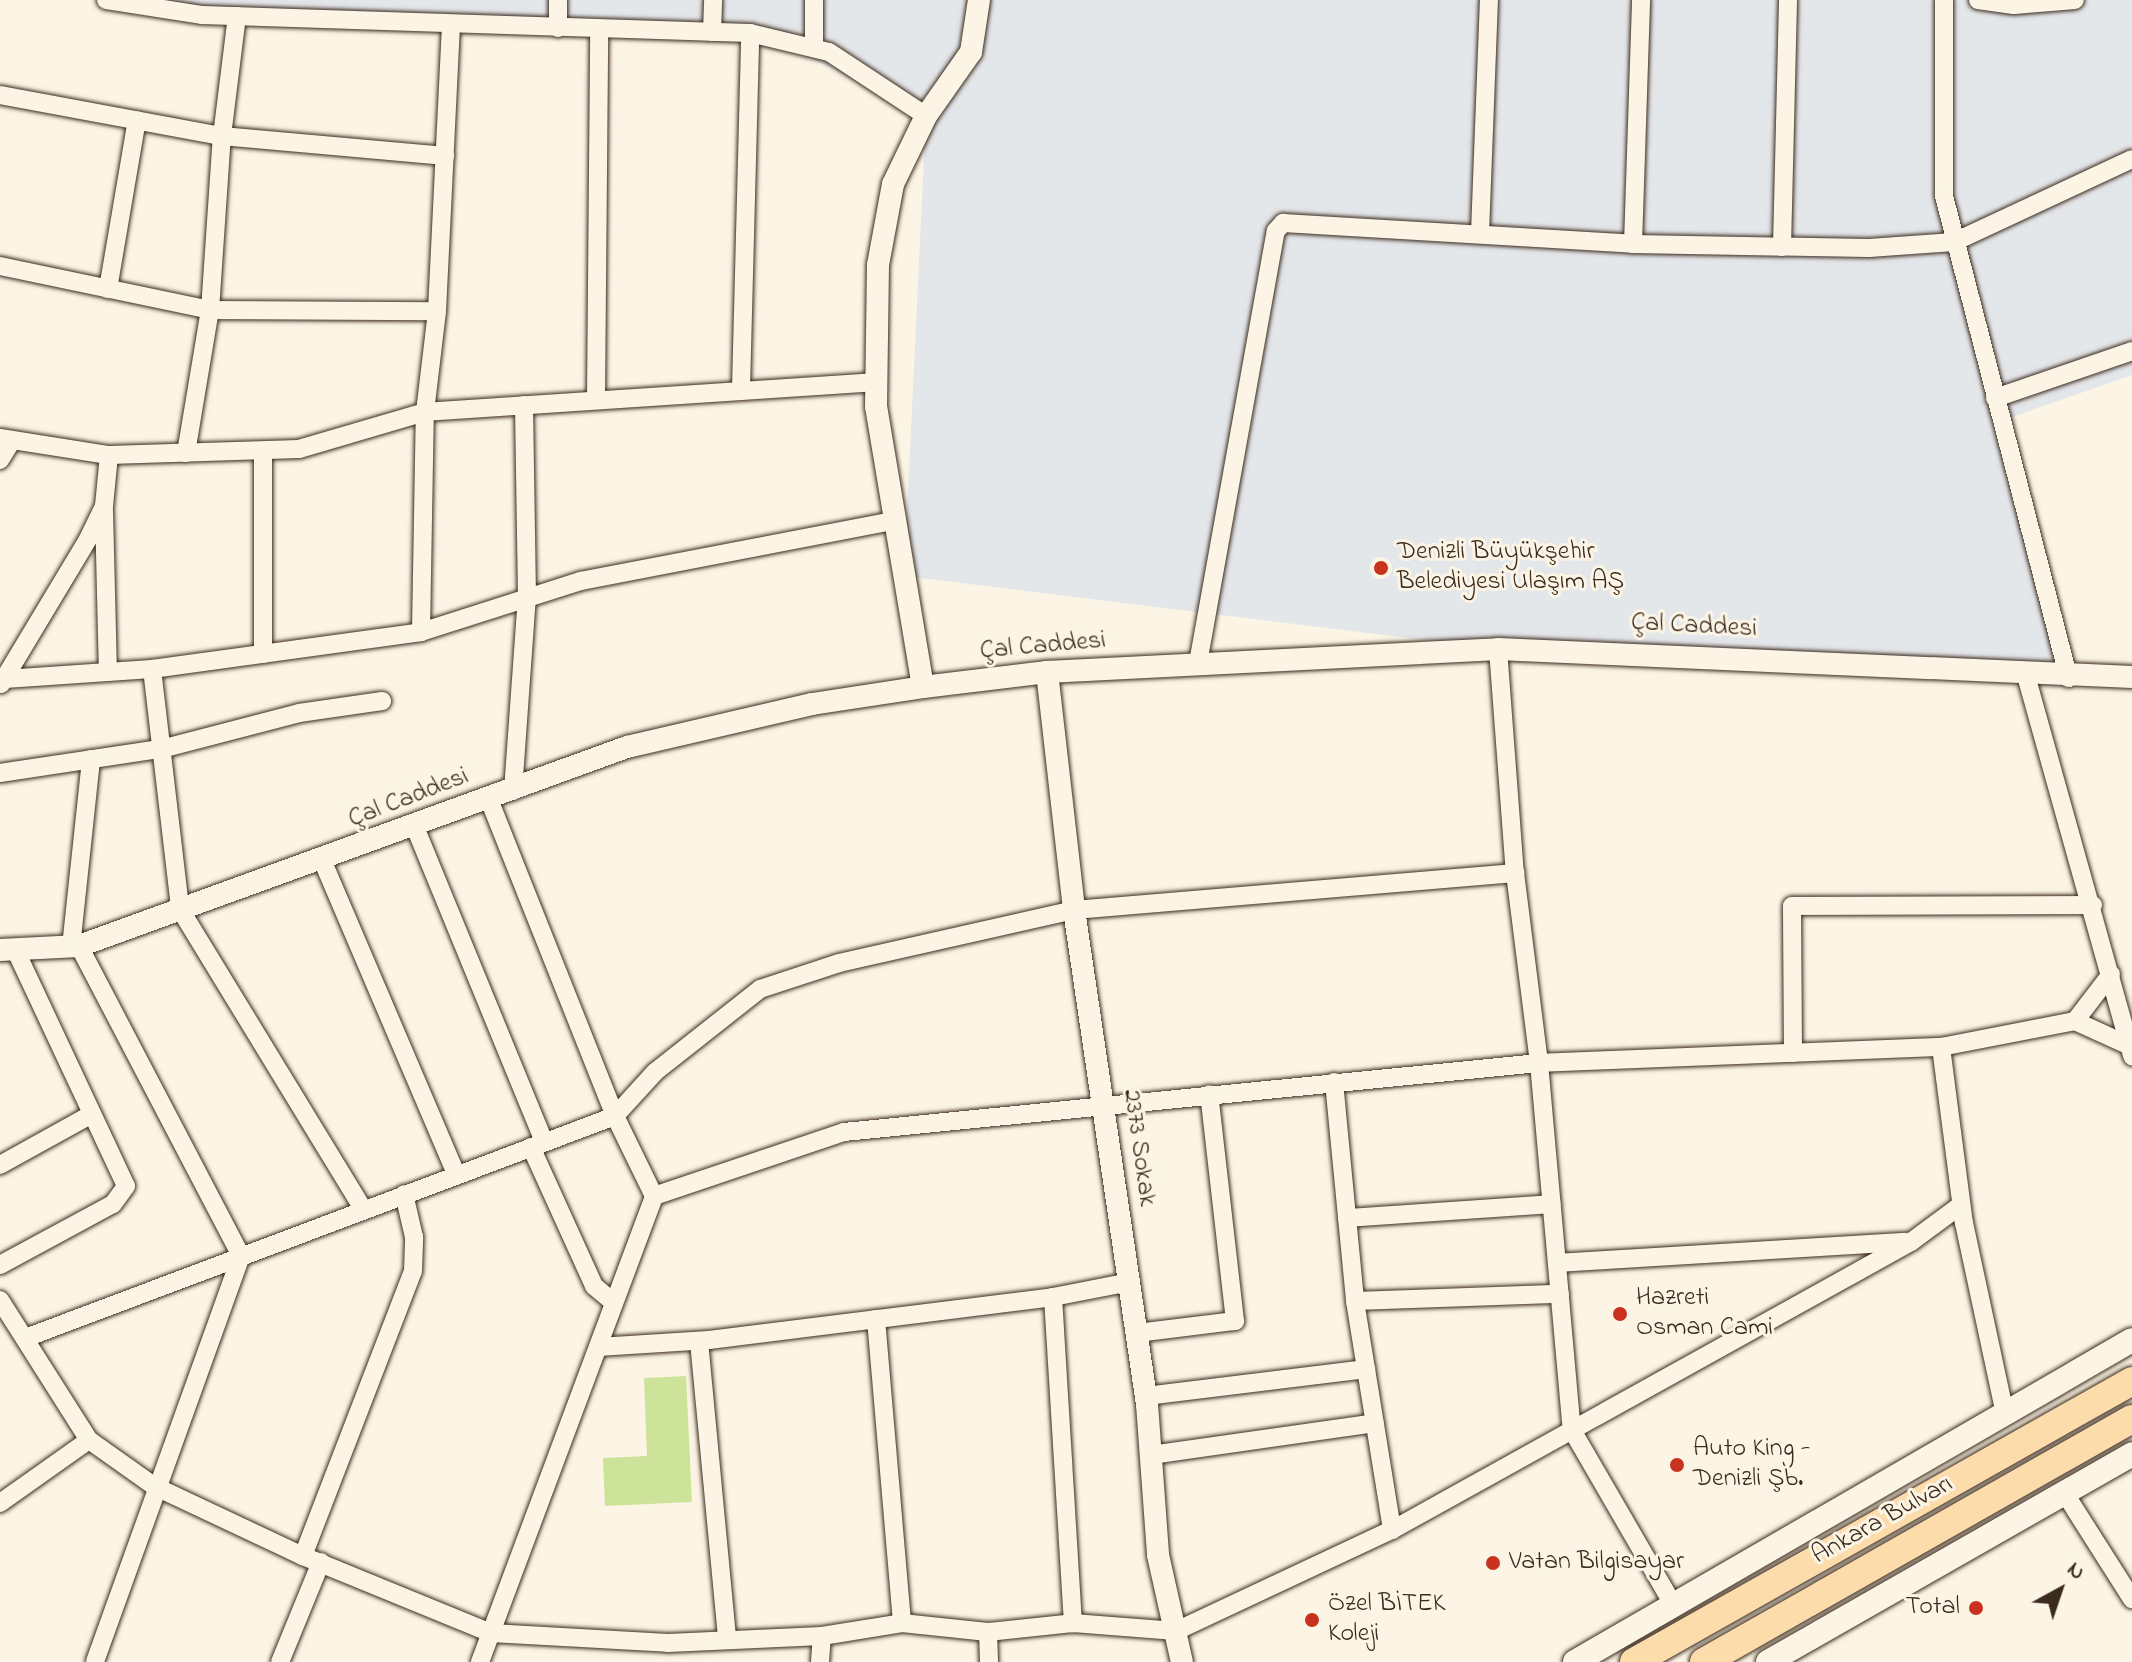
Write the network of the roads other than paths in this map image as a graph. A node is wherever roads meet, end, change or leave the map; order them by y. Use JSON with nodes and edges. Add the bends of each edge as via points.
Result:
{"nodes":[{"id":1,"x":106,"y":0,"type":"edge"},
{"id":2,"x":558,"y":0,"type":"edge"},
{"id":3,"x":713,"y":0,"type":"edge"},
{"id":4,"x":814,"y":0,"type":"edge"},
{"id":5,"x":979,"y":0,"type":"edge"},
{"id":6,"x":1489,"y":0,"type":"edge"},
{"id":7,"x":1641,"y":0,"type":"edge"},
{"id":8,"x":1788,"y":0,"type":"edge"},
{"id":9,"x":1944,"y":0,"type":"edge"},
{"id":10,"x":1978,"y":0,"type":"edge"},
{"id":11,"x":2075,"y":0,"type":"edge"},
{"id":12,"x":271,"y":9,"type":"edge"},
{"id":13,"x":237,"y":16,"type":"junction"},
{"id":14,"x":451,"y":25,"type":"junction"},
{"id":15,"x":558,"y":28,"type":"junction"},
{"id":16,"x":599,"y":29,"type":"junction"},
{"id":17,"x":712,"y":32,"type":"junction"},
{"id":18,"x":750,"y":33,"type":"junction"},
{"id":19,"x":814,"y":48,"type":"junction"},
{"id":20,"x":0,"y":95,"type":"edge"},
{"id":21,"x":926,"y":116,"type":"junction"},
{"id":22,"x":137,"y":120,"type":"junction"},
{"id":23,"x":222,"y":136,"type":"junction"},
{"id":24,"x":445,"y":156,"type":"junction"},
{"id":25,"x":2132,"y":159,"type":"edge"},
{"id":26,"x":1480,"y":233,"type":"junction"},
{"id":27,"x":1954,"y":242,"type":"junction"},
{"id":28,"x":1633,"y":244,"type":"junction"},
{"id":29,"x":1782,"y":247,"type":"junction"},
{"id":30,"x":0,"y":266,"type":"edge"},
{"id":31,"x":108,"y":289,"type":"junction"},
{"id":32,"x":210,"y":310,"type":"junction"},
{"id":33,"x":437,"y":311,"type":"junction"},
{"id":34,"x":2132,"y":351,"type":"edge"},
{"id":35,"x":876,"y":382,"type":"junction"},
{"id":36,"x":741,"y":388,"type":"junction"},
{"id":37,"x":1995,"y":398,"type":"junction"},
{"id":38,"x":596,"y":399,"type":"junction"},
{"id":39,"x":524,"y":405,"type":"junction"},
{"id":40,"x":425,"y":412,"type":"junction"},
{"id":41,"x":6,"y":440,"type":"edge"},
{"id":42,"x":263,"y":451,"type":"junction"},
{"id":43,"x":186,"y":453,"type":"junction"},
{"id":44,"x":109,"y":455,"type":"junction"},
{"id":45,"x":0,"y":460,"type":"edge"},
{"id":46,"x":104,"y":506,"type":"junction"},
{"id":47,"x":894,"y":521,"type":"junction"},
{"id":48,"x":527,"y":597,"type":"junction"},
{"id":49,"x":421,"y":632,"type":"junction"},
{"id":50,"x":1498,"y":649,"type":"junction"},
{"id":51,"x":263,"y":654,"type":"junction"},
{"id":52,"x":1198,"y":663,"type":"junction"},
{"id":53,"x":152,"y":669,"type":"junction"},
{"id":54,"x":108,"y":672,"type":"junction"},
{"id":55,"x":1047,"y":672,"type":"junction"},
{"id":56,"x":2025,"y":672,"type":"junction"},
{"id":57,"x":2132,"y":677,"type":"edge"},
{"id":58,"x":2069,"y":678,"type":"junction"},
{"id":59,"x":2,"y":682,"type":"edge"},
{"id":60,"x":923,"y":687,"type":"junction"},
{"id":61,"x":382,"y":701,"type":"dead end"},
{"id":62,"x":165,"y":748,"type":"junction"},
{"id":63,"x":91,"y":759,"type":"junction"},
{"id":64,"x":0,"y":773,"type":"edge"},
{"id":65,"x":513,"y":791,"type":"junction"},
{"id":66,"x":489,"y":799,"type":"junction"},
{"id":67,"x":415,"y":827,"type":"junction"},
{"id":68,"x":323,"y":862,"type":"junction"},
{"id":69,"x":1515,"y":873,"type":"junction"},
{"id":70,"x":2093,"y":905,"type":"junction"},
{"id":71,"x":180,"y":909,"type":"junction"},
{"id":72,"x":1074,"y":910,"type":"junction"},
{"id":73,"x":75,"y":947,"type":"junction"},
{"id":74,"x":8,"y":950,"type":"edge"},
{"id":75,"x":2111,"y":974,"type":"junction"},
{"id":76,"x":2075,"y":1021,"type":"junction"},
{"id":77,"x":1941,"y":1047,"type":"junction"},
{"id":78,"x":2131,"y":1050,"type":"edge"},
{"id":79,"x":1793,"y":1053,"type":"junction"},
{"id":80,"x":1539,"y":1063,"type":"junction"},
{"id":81,"x":1334,"y":1082,"type":"junction"},
{"id":82,"x":1209,"y":1094,"type":"junction"},
{"id":83,"x":1104,"y":1104,"type":"junction"},
{"id":84,"x":92,"y":1114,"type":"junction"},
{"id":85,"x":615,"y":1116,"type":"junction"},
{"id":86,"x":538,"y":1144,"type":"junction"},
{"id":87,"x":0,"y":1165,"type":"edge"},
{"id":88,"x":456,"y":1174,"type":"junction"},
{"id":89,"x":404,"y":1194,"type":"junction"},
{"id":90,"x":654,"y":1196,"type":"junction"},
{"id":91,"x":1552,"y":1204,"type":"junction"},
{"id":92,"x":1961,"y":1205,"type":"junction"},
{"id":93,"x":363,"y":1209,"type":"junction"},
{"id":94,"x":1347,"y":1218,"type":"junction"},
{"id":95,"x":1911,"y":1242,"type":"junction"},
{"id":96,"x":241,"y":1256,"type":"junction"},
{"id":97,"x":1557,"y":1263,"type":"junction"},
{"id":98,"x":0,"y":1265,"type":"edge"},
{"id":99,"x":1130,"y":1282,"type":"junction"},
{"id":100,"x":1560,"y":1294,"type":"junction"},
{"id":101,"x":1053,"y":1297,"type":"junction"},
{"id":102,"x":1355,"y":1301,"type":"junction"},
{"id":103,"x":614,"y":1303,"type":"junction"},
{"id":104,"x":2,"y":1307,"type":"edge"},
{"id":105,"x":876,"y":1319,"type":"junction"},
{"id":106,"x":1137,"y":1333,"type":"junction"},
{"id":107,"x":28,"y":1337,"type":"junction"},
{"id":108,"x":2132,"y":1340,"type":"edge"},
{"id":109,"x":699,"y":1341,"type":"junction"},
{"id":110,"x":598,"y":1347,"type":"junction"},
{"id":111,"x":1366,"y":1369,"type":"junction"},
{"id":112,"x":2132,"y":1381,"type":"edge"},
{"id":113,"x":1146,"y":1396,"type":"junction"},
{"id":114,"x":2005,"y":1415,"type":"junction"},
{"id":115,"x":2132,"y":1419,"type":"edge"},
{"id":116,"x":1375,"y":1423,"type":"junction"},
{"id":117,"x":1572,"y":1430,"type":"junction"},
{"id":118,"x":89,"y":1440,"type":"junction"},
{"id":119,"x":2132,"y":1454,"type":"edge"},
{"id":120,"x":1151,"y":1455,"type":"junction"},
{"id":121,"x":154,"y":1486,"type":"junction"},
{"id":122,"x":2064,"y":1492,"type":"junction"},
{"id":123,"x":0,"y":1503,"type":"edge"},
{"id":124,"x":1392,"y":1530,"type":"junction"},
{"id":125,"x":312,"y":1559,"type":"junction"},
{"id":126,"x":2132,"y":1599,"type":"edge"},
{"id":127,"x":1674,"y":1606,"type":"junction"},
{"id":128,"x":902,"y":1623,"type":"junction"},
{"id":129,"x":1073,"y":1623,"type":"junction"},
{"id":130,"x":1176,"y":1631,"type":"junction"},
{"id":131,"x":988,"y":1632,"type":"junction"},
{"id":132,"x":491,"y":1633,"type":"junction"},
{"id":133,"x":822,"y":1636,"type":"junction"},
{"id":134,"x":727,"y":1638,"type":"junction"},
{"id":135,"x":667,"y":1652,"type":"edge"},
{"id":136,"x":95,"y":1662,"type":"edge"},
{"id":137,"x":280,"y":1662,"type":"edge"},
{"id":138,"x":480,"y":1662,"type":"edge"},
{"id":139,"x":820,"y":1662,"type":"edge"},
{"id":140,"x":989,"y":1662,"type":"edge"},
{"id":141,"x":1182,"y":1662,"type":"edge"},
{"id":142,"x":1198,"y":1662,"type":"edge"},
{"id":143,"x":1575,"y":1662,"type":"edge"},
{"id":144,"x":1634,"y":1662,"type":"edge"},
{"id":145,"x":1704,"y":1662,"type":"edge"},
{"id":146,"x":1768,"y":1662,"type":"edge"}],
"edges":[{"from":1,"to":13,"type":"street"},
{"from":2,"to":15,"type":"street"},
{"from":3,"to":17,"type":"street"},
{"from":4,"to":19,"type":"street"},
{"from":5,"to":21,"type":"street","via":[[971,52]]},
{"from":6,"to":26,"type":"street"},
{"from":7,"to":28,"type":"street"},
{"from":8,"to":29,"type":"street"},
{"from":9,"to":27,"type":"street","via":[[1944,196]]},
{"from":10,"to":11,"type":"street","via":[[2014,5]]},
{"from":12,"to":13,"type":"street"},
{"from":12,"to":14,"type":"street"},
{"from":13,"to":23,"type":"street"},
{"from":14,"to":15,"type":"street"},
{"from":14,"to":24,"type":"street"},
{"from":15,"to":16,"type":"street"},
{"from":16,"to":17,"type":"street"},
{"from":16,"to":38,"type":"street"},
{"from":17,"to":18,"type":"street"},
{"from":18,"to":19,"type":"street"},
{"from":18,"to":36,"type":"street"},
{"from":19,"to":21,"type":"street","via":[[883,83]]},
{"from":20,"to":22,"type":"street"},
{"from":21,"to":35,"type":"street","via":[[893,184],[878,265]]},
{"from":22,"to":23,"type":"street"},
{"from":22,"to":31,"type":"street"},
{"from":23,"to":24,"type":"street"},
{"from":23,"to":32,"type":"street"},
{"from":24,"to":33,"type":"street"},
{"from":25,"to":27,"type":"street"},
{"from":26,"to":28,"type":"street"},
{"from":26,"to":52,"type":"street","via":[[1294,220],[1276,231]]},
{"from":27,"to":29,"type":"street"},
{"from":27,"to":37,"type":"street"},
{"from":28,"to":29,"type":"street"},
{"from":30,"to":31,"type":"street"},
{"from":31,"to":32,"type":"street"},
{"from":32,"to":33,"type":"street"},
{"from":32,"to":43,"type":"street"},
{"from":33,"to":40,"type":"street"},
{"from":34,"to":37,"type":"street"},
{"from":35,"to":36,"type":"street"},
{"from":35,"to":47,"type":"street"},
{"from":36,"to":38,"type":"street"},
{"from":37,"to":58,"type":"street"},
{"from":38,"to":39,"type":"street"},
{"from":39,"to":40,"type":"street"},
{"from":39,"to":48,"type":"street"},
{"from":40,"to":42,"type":"street","via":[[299,449]]},
{"from":40,"to":49,"type":"street"},
{"from":41,"to":44,"type":"street"},
{"from":41,"to":45,"type":"street"},
{"from":42,"to":43,"type":"street"},
{"from":42,"to":51,"type":"street"},
{"from":43,"to":44,"type":"street"},
{"from":44,"to":46,"type":"street"},
{"from":46,"to":54,"type":"street"},
{"from":46,"to":59,"type":"street"},
{"from":47,"to":48,"type":"street","via":[[581,581]]},
{"from":47,"to":60,"type":"street"},
{"from":48,"to":49,"type":"street"},
{"from":48,"to":65,"type":"street"},
{"from":49,"to":51,"type":"street"},
{"from":50,"to":52,"type":"street","name":"Çal Caddesi"},
{"from":50,"to":56,"type":"street","name":"Çal Caddesi"},
{"from":50,"to":69,"type":"street"},
{"from":51,"to":53,"type":"street"},
{"from":52,"to":55,"type":"street","name":"Çal Caddesi"},
{"from":53,"to":54,"type":"street"},
{"from":53,"to":62,"type":"street"},
{"from":54,"to":59,"type":"street"},
{"from":55,"to":60,"type":"street","name":"Çal Caddesi"},
{"from":55,"to":72,"type":"street","name":"2373 Sokak"},
{"from":56,"to":58,"type":"street","name":"Çal Caddesi"},
{"from":56,"to":70,"type":"street"},
{"from":57,"to":58,"type":"street","name":"Çal Caddesi"},
{"from":60,"to":65,"type":"street","name":"Çal Caddesi","via":[[812,704],[627,747]]},
{"from":61,"to":62,"type":"street","via":[[299,713]]},
{"from":62,"to":63,"type":"street"},
{"from":62,"to":71,"type":"street"},
{"from":63,"to":64,"type":"street"},
{"from":63,"to":73,"type":"street"},
{"from":65,"to":66,"type":"street","name":"Çal Caddesi"},
{"from":66,"to":67,"type":"street","name":"Çal Caddesi"},
{"from":66,"to":85,"type":"street"},
{"from":67,"to":68,"type":"street","name":"Çal Caddesi"},
{"from":67,"to":86,"type":"street"},
{"from":68,"to":71,"type":"street","name":"Çal Caddesi"},
{"from":68,"to":88,"type":"street"},
{"from":69,"to":72,"type":"street"},
{"from":69,"to":80,"type":"street"},
{"from":70,"to":75,"type":"street"},
{"from":70,"to":79,"type":"street","via":[[1792,906]]},
{"from":71,"to":73,"type":"street","name":"Çal Caddesi"},
{"from":71,"to":93,"type":"street"},
{"from":72,"to":83,"type":"street","name":"2373 Sokak"},
{"from":72,"to":85,"type":"street","via":[[839,963],[760,989],[655,1072]]},
{"from":73,"to":74,"type":"street","name":"Çal Caddesi"},
{"from":73,"to":96,"type":"street"},
{"from":74,"to":84,"type":"street"},
{"from":75,"to":76,"type":"street"},
{"from":75,"to":78,"type":"street"},
{"from":76,"to":77,"type":"street"},
{"from":76,"to":78,"type":"street"},
{"from":77,"to":79,"type":"street"},
{"from":77,"to":92,"type":"street"},
{"from":79,"to":80,"type":"street"},
{"from":80,"to":81,"type":"street"},
{"from":80,"to":91,"type":"street"},
{"from":81,"to":82,"type":"street"},
{"from":81,"to":94,"type":"street"},
{"from":82,"to":83,"type":"street"},
{"from":82,"to":106,"type":"street","via":[[1235,1321]]},
{"from":83,"to":90,"type":"street","via":[[844,1132]]},
{"from":83,"to":99,"type":"street","name":"2373 Sokak"},
{"from":84,"to":87,"type":"street"},
{"from":84,"to":98,"type":"street","via":[[126,1186],[113,1204]]},
{"from":85,"to":86,"type":"street"},
{"from":85,"to":90,"type":"street"},
{"from":86,"to":88,"type":"street"},
{"from":86,"to":103,"type":"street","via":[[594,1286]]},
{"from":88,"to":89,"type":"street"},
{"from":89,"to":93,"type":"street"},
{"from":89,"to":125,"type":"street","via":[[414,1237],[413,1271]]},
{"from":90,"to":103,"type":"street"},
{"from":91,"to":94,"type":"street"},
{"from":91,"to":97,"type":"street"},
{"from":92,"to":95,"type":"street"},
{"from":92,"to":114,"type":"street"},
{"from":93,"to":96,"type":"street"},
{"from":94,"to":102,"type":"street"},
{"from":95,"to":97,"type":"street"},
{"from":95,"to":117,"type":"street"},
{"from":96,"to":107,"type":"street"},
{"from":96,"to":121,"type":"street"},
{"from":97,"to":100,"type":"street"},
{"from":99,"to":101,"type":"street"},
{"from":99,"to":106,"type":"street","name":"2373 Sokak"},
{"from":100,"to":102,"type":"street"},
{"from":100,"to":117,"type":"street"},
{"from":101,"to":105,"type":"street"},
{"from":101,"to":129,"type":"street"},
{"from":102,"to":111,"type":"street"},
{"from":103,"to":110,"type":"street"},
{"from":104,"to":107,"type":"street"},
{"from":105,"to":109,"type":"street"},
{"from":105,"to":128,"type":"street"},
{"from":106,"to":113,"type":"street","name":"2373 Sokak"},
{"from":107,"to":118,"type":"street"},
{"from":108,"to":114,"type":"main road"},
{"from":109,"to":110,"type":"street"},
{"from":109,"to":134,"type":"street"},
{"from":110,"to":132,"type":"street"},
{"from":111,"to":113,"type":"street"},
{"from":111,"to":116,"type":"street"},
{"from":112,"to":144,"type":"main road","name":"Ankara Bulvarı"},
{"from":113,"to":120,"type":"street","name":"2373 Sokak"},
{"from":114,"to":127,"type":"main road"},
{"from":115,"to":145,"type":"main road","name":"Ankara Bulvarı"},
{"from":116,"to":120,"type":"street"},
{"from":116,"to":124,"type":"street"},
{"from":117,"to":124,"type":"street"},
{"from":117,"to":127,"type":"street"},
{"from":118,"to":121,"type":"street"},
{"from":118,"to":123,"type":"street"},
{"from":119,"to":122,"type":"main road"},
{"from":120,"to":130,"type":"street","name":"2373 Sokak","via":[[1158,1555]]},
{"from":121,"to":125,"type":"street"},
{"from":121,"to":136,"type":"street"},
{"from":122,"to":126,"type":"street"},
{"from":122,"to":146,"type":"main road"},
{"from":124,"to":130,"type":"street"},
{"from":125,"to":132,"type":"street"},
{"from":125,"to":137,"type":"street"},
{"from":127,"to":143,"type":"main road"},
{"from":128,"to":131,"type":"street"},
{"from":128,"to":133,"type":"street"},
{"from":129,"to":130,"type":"street"},
{"from":129,"to":131,"type":"street"},
{"from":130,"to":141,"type":"street","name":"2373 Sokak"},
{"from":130,"to":142,"type":"street"},
{"from":131,"to":140,"type":"street"},
{"from":132,"to":135,"type":"street"},
{"from":132,"to":138,"type":"street"},
{"from":133,"to":134,"type":"street"},
{"from":133,"to":139,"type":"street"},
{"from":134,"to":135,"type":"street"}]}
